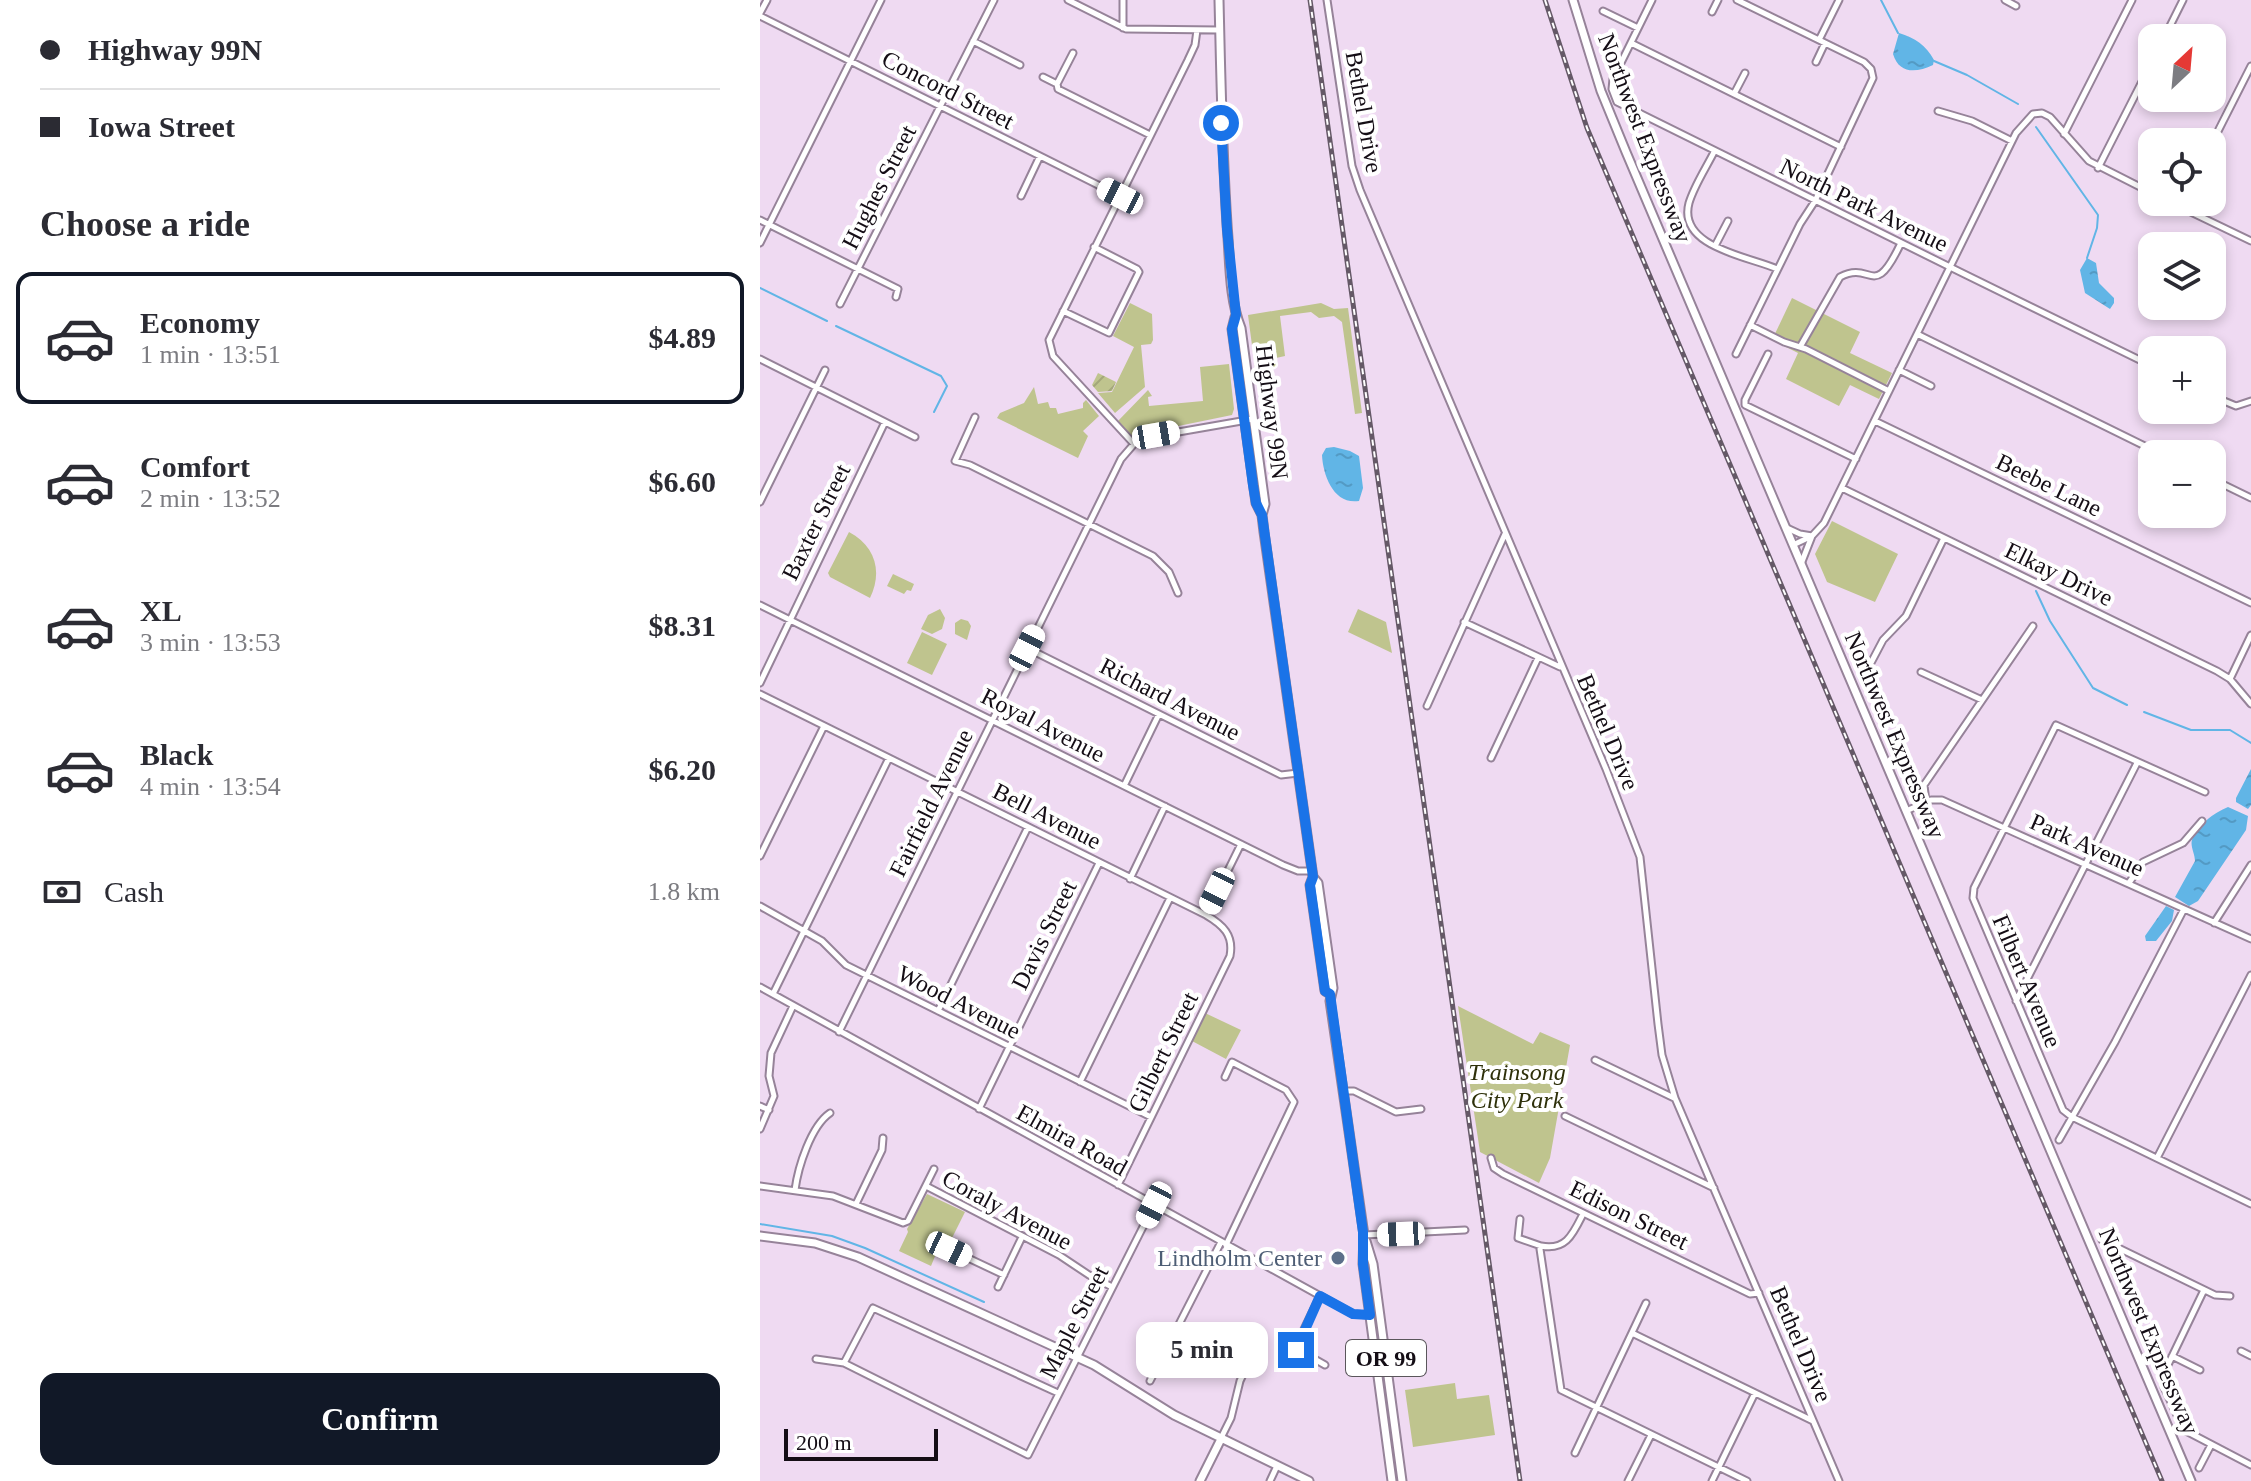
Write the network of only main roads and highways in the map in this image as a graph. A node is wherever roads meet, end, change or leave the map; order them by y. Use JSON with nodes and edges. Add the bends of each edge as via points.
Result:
{"nodes":[{"id":1,"x":1219,"y":0,"type":"edge"},
{"id":2,"x":1573,"y":0,"type":"edge"},
{"id":3,"x":1364,"y":1235,"type":"junction"},
{"id":4,"x":760,"y":1236,"type":"edge"},
{"id":5,"x":1221,"y":1439,"type":"junction"},
{"id":6,"x":1200,"y":1481,"type":"edge"},
{"id":7,"x":1309,"y":1481,"type":"edge"},
{"id":8,"x":1390,"y":1481,"type":"edge"},
{"id":9,"x":1402,"y":1481,"type":"edge"},
{"id":10,"x":2191,"y":1481,"type":"edge"}],
"edges":[{"from":1,"to":3,"type":"main road","name":"Highway 99N","number":"OR 99","via":[[1224,176],[1256,503],[1262,515],[1323,981],[1330,994]]},
{"from":2,"to":10,"type":"main road","name":"Northwest Expressway","via":[[1626,152]]},
{"from":3,"to":8,"type":"main road","name":"Highway 99N","number":"OR 99","via":[[1363,1264]]},
{"from":3,"to":9,"type":"main road","name":"Highway 99N","number":"OR 99","via":[[1373,1264]]},
{"from":4,"to":5,"type":"main road","via":[[837,1249],[1077,1357]]},
{"from":5,"to":6,"type":"main road"},
{"from":5,"to":7,"type":"main road"}]}
